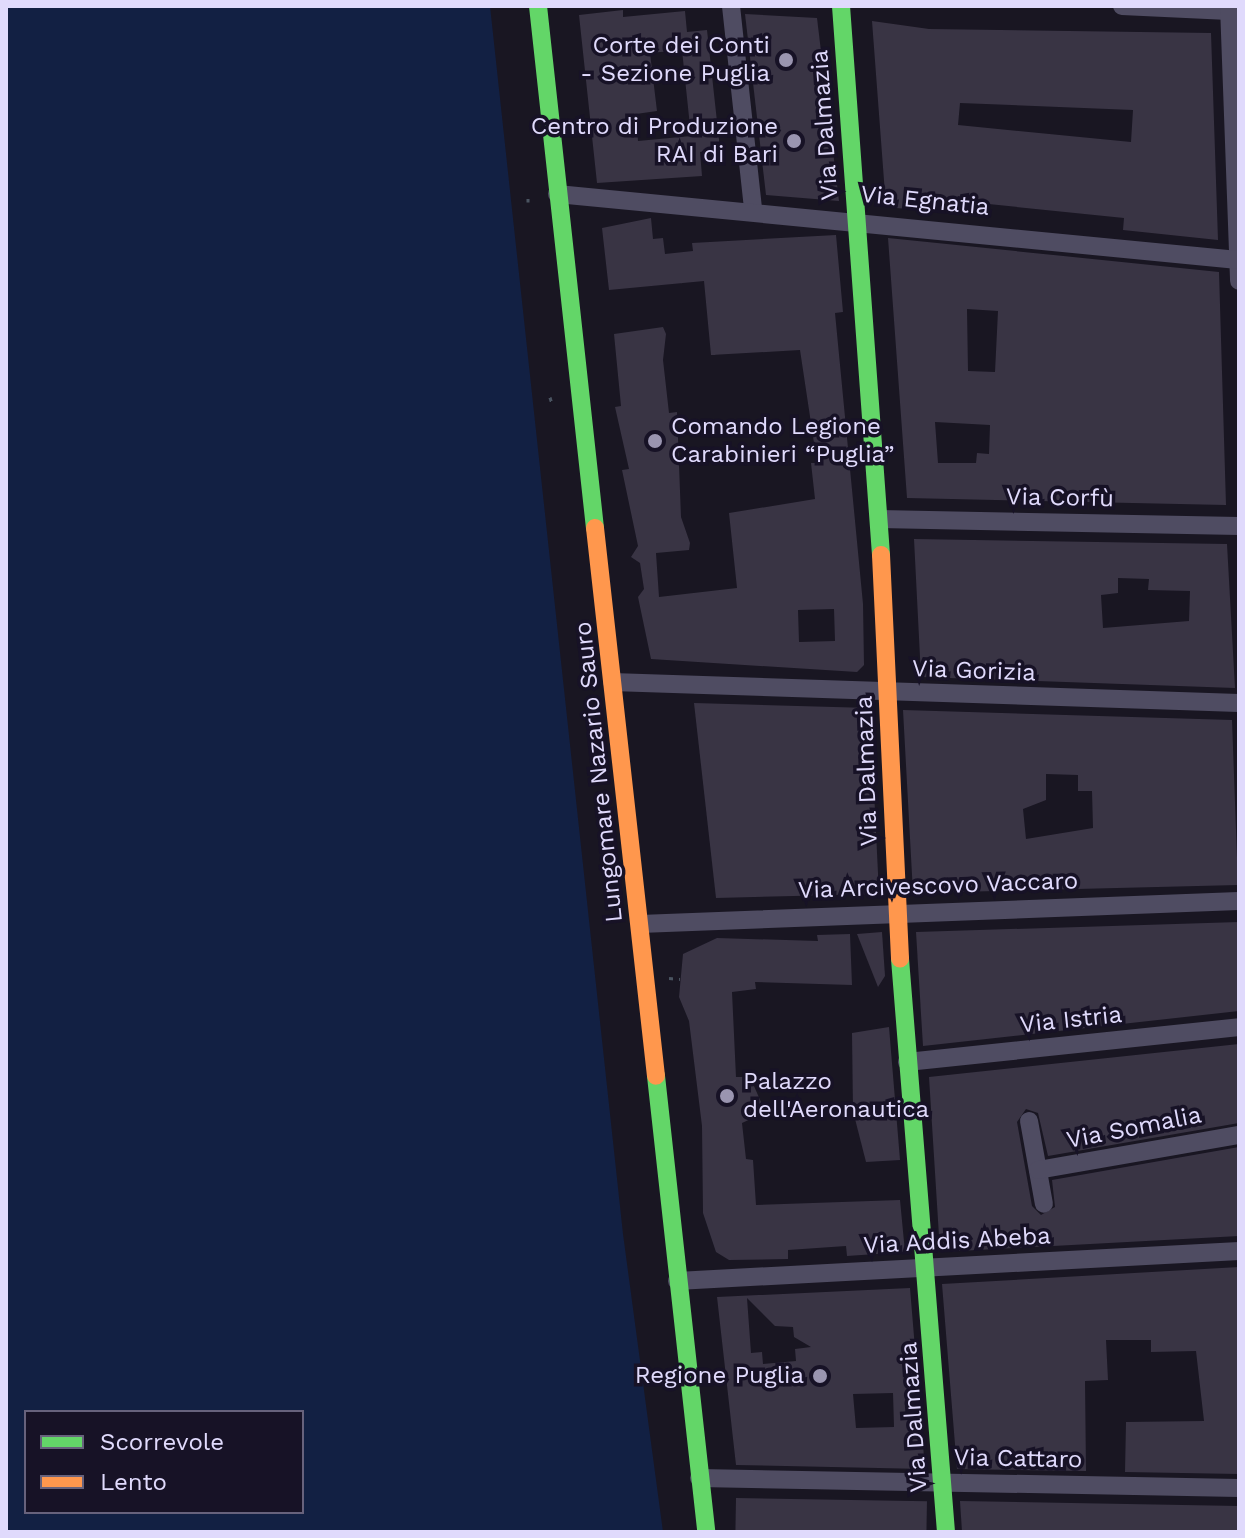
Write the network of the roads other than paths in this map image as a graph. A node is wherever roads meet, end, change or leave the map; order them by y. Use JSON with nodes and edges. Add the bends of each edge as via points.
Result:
{"nodes":[{"id":1,"x":538,"y":6,"type":"edge"},
{"id":2,"x":731,"y":6,"type":"edge"},
{"id":3,"x":841,"y":6,"type":"edge"},
{"id":4,"x":1122,"y":6,"type":"edge"},
{"id":5,"x":1229,"y":8,"type":"edge"},
{"id":6,"x":557,"y":194,"type":"junction"},
{"id":7,"x":753,"y":209,"type":"junction"},
{"id":8,"x":856,"y":218,"type":"junction"},
{"id":9,"x":1238,"y":260,"type":"edge"},
{"id":10,"x":1239,"y":281,"type":"edge"},
{"id":11,"x":879,"y":519,"type":"junction"},
{"id":12,"x":1239,"y":526,"type":"edge"},
{"id":13,"x":612,"y":682,"type":"junction"},
{"id":14,"x":888,"y":692,"type":"junction"},
{"id":15,"x":1239,"y":703,"type":"edge"},
{"id":16,"x":1239,"y":901,"type":"edge"},
{"id":17,"x":896,"y":910,"type":"junction"},
{"id":18,"x":640,"y":924,"type":"junction"},
{"id":19,"x":1239,"y":1027,"type":"edge"},
{"id":20,"x":907,"y":1062,"type":"junction"},
{"id":21,"x":1029,"y":1121,"type":"dead end"},
{"id":22,"x":1239,"y":1135,"type":"edge"},
{"id":23,"x":1038,"y":1170,"type":"junction"},
{"id":24,"x":1044,"y":1204,"type":"dead end"},
{"id":25,"x":1239,"y":1251,"type":"edge"},
{"id":26,"x":923,"y":1267,"type":"junction"},
{"id":27,"x":677,"y":1281,"type":"junction"},
{"id":28,"x":699,"y":1478,"type":"junction"},
{"id":29,"x":943,"y":1482,"type":"junction"},
{"id":30,"x":1239,"y":1488,"type":"edge"},
{"id":31,"x":706,"y":1532,"type":"edge"},
{"id":32,"x":946,"y":1532,"type":"edge"}],
"edges":[{"from":1,"to":6,"type":"main road","name":"Lungomare Nazario Sauro"},
{"from":2,"to":7,"type":"street"},
{"from":3,"to":8,"type":"main road","name":"Via Dalmazia"},
{"from":4,"to":5,"type":"street"},
{"from":5,"to":9,"type":"street"},
{"from":6,"to":7,"type":"street","name":"Via Egnatia"},
{"from":6,"to":13,"type":"main road","name":"Lungomare Nazario Sauro"},
{"from":7,"to":8,"type":"street","name":"Via Egnatia"},
{"from":8,"to":9,"type":"street","name":"Via Egnatia"},
{"from":8,"to":11,"type":"main road","name":"Via Dalmazia"},
{"from":9,"to":10,"type":"street"},
{"from":11,"to":12,"type":"street","name":"Via Corfù"},
{"from":11,"to":14,"type":"main road","name":"Via Dalmazia"},
{"from":13,"to":14,"type":"street","name":"Via Gorizia"},
{"from":13,"to":18,"type":"main road","name":"Lungomare Nazario Sauro"},
{"from":14,"to":15,"type":"street","name":"Via Gorizia"},
{"from":14,"to":17,"type":"main road","name":"Via Dalmazia"},
{"from":16,"to":17,"type":"street","name":"Via Arcivescovo Vaccaro"},
{"from":17,"to":18,"type":"street","name":"Via Arcivescovo Vaccaro"},
{"from":17,"to":20,"type":"main road","name":"Via Dalmazia"},
{"from":18,"to":27,"type":"main road","name":"Lungomare Nazario Sauro"},
{"from":19,"to":20,"type":"street","name":"Via Istria"},
{"from":20,"to":26,"type":"main road","name":"Via Dalmazia"},
{"from":21,"to":23,"type":"street","name":"Via Somalia"},
{"from":22,"to":23,"type":"street","name":"Via Somalia"},
{"from":23,"to":24,"type":"street","name":"Via Somalia"},
{"from":25,"to":26,"type":"street","name":"Via Addis Abeba"},
{"from":26,"to":27,"type":"street","name":"Via Addis Abeba"},
{"from":26,"to":29,"type":"main road","name":"Via Dalmazia"},
{"from":27,"to":28,"type":"main road","name":"Lungomare Nazario Sauro"},
{"from":28,"to":29,"type":"street","name":"Via Cattaro"},
{"from":28,"to":31,"type":"main road","name":"Lungomare Nazario Sauro"},
{"from":29,"to":30,"type":"street","name":"Via Cattaro"},
{"from":29,"to":32,"type":"main road","name":"Via Dalmazia"}]}
